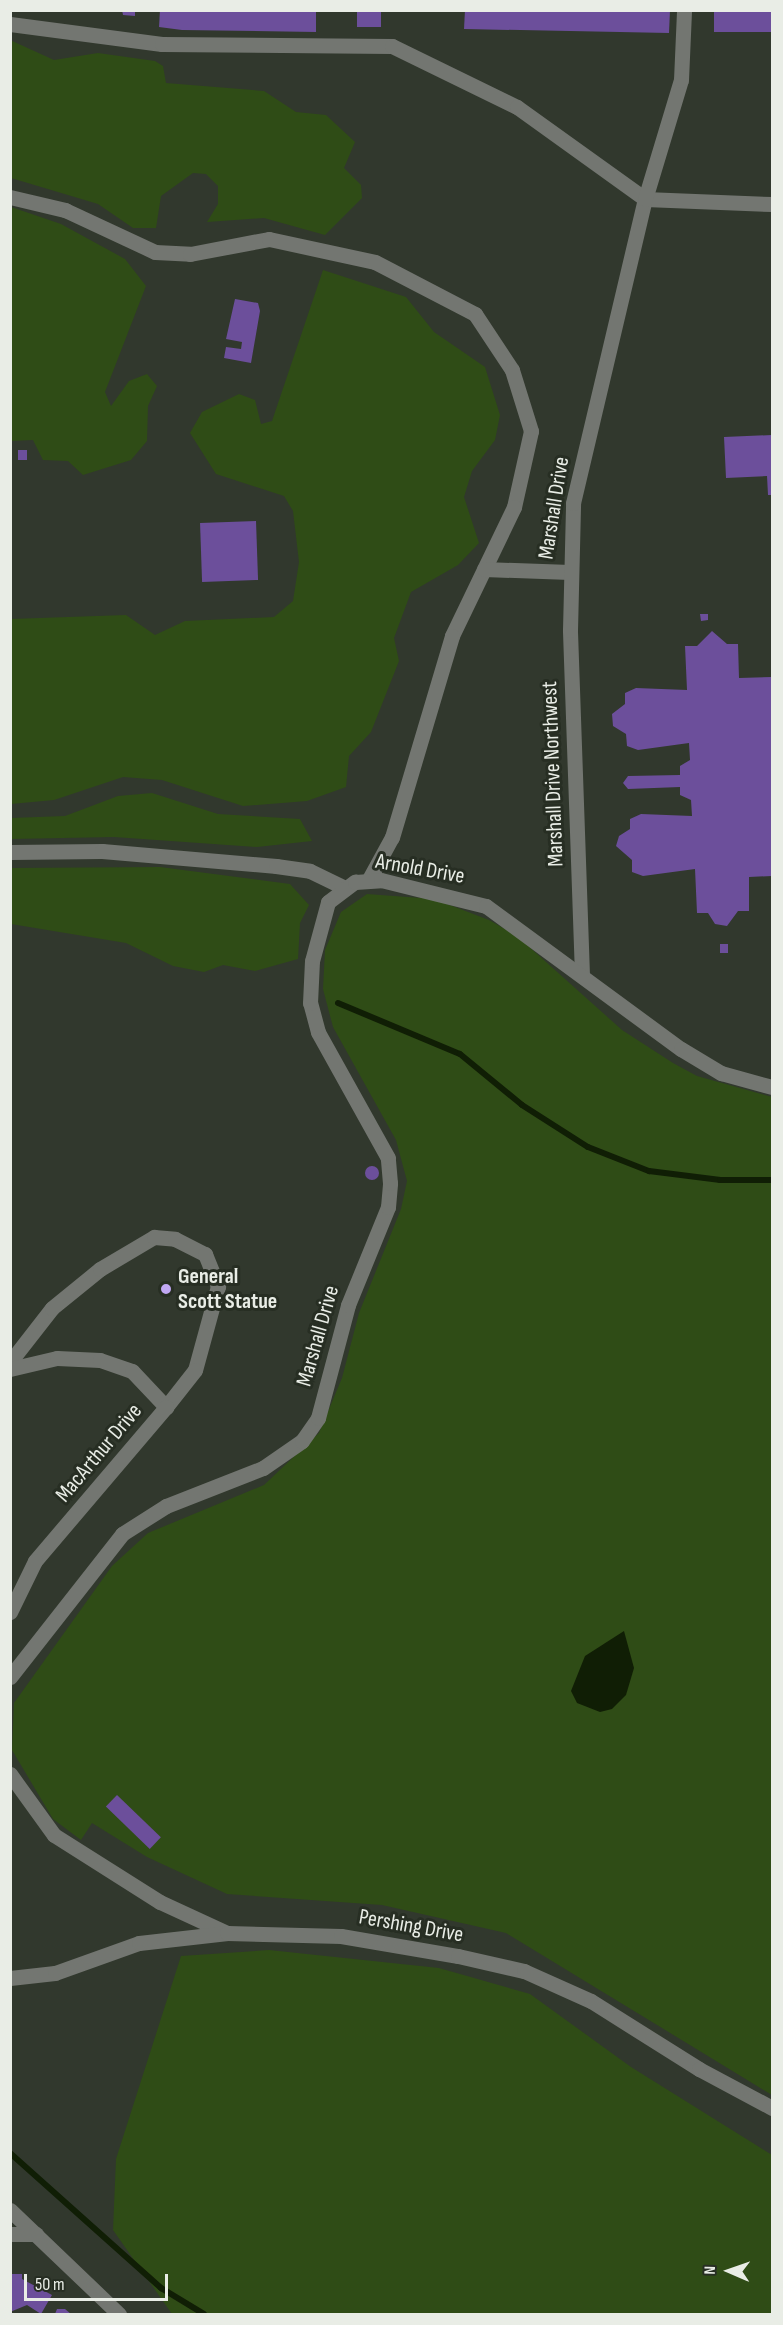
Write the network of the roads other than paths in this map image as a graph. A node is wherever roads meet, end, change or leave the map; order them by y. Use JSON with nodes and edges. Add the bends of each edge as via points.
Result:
{"nodes":[{"id":1,"x":684,"y":10,"type":"edge"},
{"id":2,"x":10,"y":24,"type":"edge"},
{"id":3,"x":10,"y":197,"type":"edge"},
{"id":4,"x":645,"y":199,"type":"junction"},
{"id":5,"x":772,"y":204,"type":"edge"},
{"id":6,"x":484,"y":569,"type":"junction"},
{"id":7,"x":570,"y":572,"type":"junction"},
{"id":8,"x":10,"y":852,"type":"edge"},
{"id":9,"x":368,"y":881,"type":"junction"},
{"id":10,"x":345,"y":888,"type":"junction"},
{"id":11,"x":582,"y":975,"type":"junction"},
{"id":12,"x":772,"y":1087,"type":"edge"},
{"id":13,"x":10,"y":1362,"type":"edge"},
{"id":14,"x":10,"y":1369,"type":"edge"},
{"id":15,"x":166,"y":1407,"type":"junction"},
{"id":16,"x":10,"y":1612,"type":"edge"},
{"id":17,"x":10,"y":1677,"type":"edge"},
{"id":18,"x":10,"y":1774,"type":"edge"},
{"id":19,"x":227,"y":1933,"type":"junction"},
{"id":20,"x":10,"y":1978,"type":"edge"},
{"id":21,"x":772,"y":2108,"type":"edge"},
{"id":22,"x":10,"y":2210,"type":"edge"},
{"id":23,"x":10,"y":2234,"type":"edge"},
{"id":24,"x":36,"y":2234,"type":"junction"},
{"id":25,"x":120,"y":2314,"type":"edge"}],
"edges":[{"from":1,"to":4,"type":"street","name":"Marshall Drive","via":[[681,80]]},
{"from":2,"to":4,"type":"street","via":[[162,44],[392,46],[517,107]]},
{"from":3,"to":6,"type":"street","via":[[65,210],[155,252],[190,254],[269,239],[375,262],[475,314],[512,370],[531,431],[514,507]]},
{"from":4,"to":5,"type":"street"},
{"from":4,"to":7,"type":"street","name":"Marshall Drive","via":[[573,503]]},
{"from":6,"to":7,"type":"street","name":"Marshall Drive"},
{"from":6,"to":9,"type":"street","via":[[452,636],[392,837]]},
{"from":7,"to":11,"type":"street","name":"Marshall Drive Northwest"},
{"from":8,"to":10,"type":"street","name":"Arnold Drive","via":[[102,851],[276,866],[310,871]]},
{"from":9,"to":10,"type":"street","name":"Arnold Drive"},
{"from":9,"to":11,"type":"street","name":"Arnold Drive","via":[[454,894],[486,906]]},
{"from":10,"to":17,"type":"street","name":"Marshall Drive","via":[[328,902],[312,961],[310,1003],[318,1032],[388,1158],[390,1183],[388,1207],[348,1305],[318,1418],[302,1442],[263,1468],[166,1506],[122,1534]]},
{"from":11,"to":12,"type":"street","name":"Arnold Drive","via":[[711,1067]]},
{"from":13,"to":15,"type":"street","via":[[52,1308],[100,1269],[154,1237],[175,1239],[204,1254],[218,1286],[195,1370]]},
{"from":14,"to":15,"type":"street","name":"MacArthur Drive","via":[[57,1358],[100,1360],[132,1371]]},
{"from":15,"to":16,"type":"street","name":"MacArthur Drive","via":[[34,1561]]},
{"from":18,"to":19,"type":"street","via":[[54,1835],[160,1902]]},
{"from":19,"to":20,"type":"street","name":"Pershing Drive","via":[[139,1944],[55,1973]]},
{"from":19,"to":21,"type":"street","name":"Pershing Drive","via":[[341,1936],[524,1971],[591,2001],[699,2070]]},
{"from":22,"to":24,"type":"street"},
{"from":23,"to":24,"type":"street"},
{"from":24,"to":25,"type":"street"}]}
